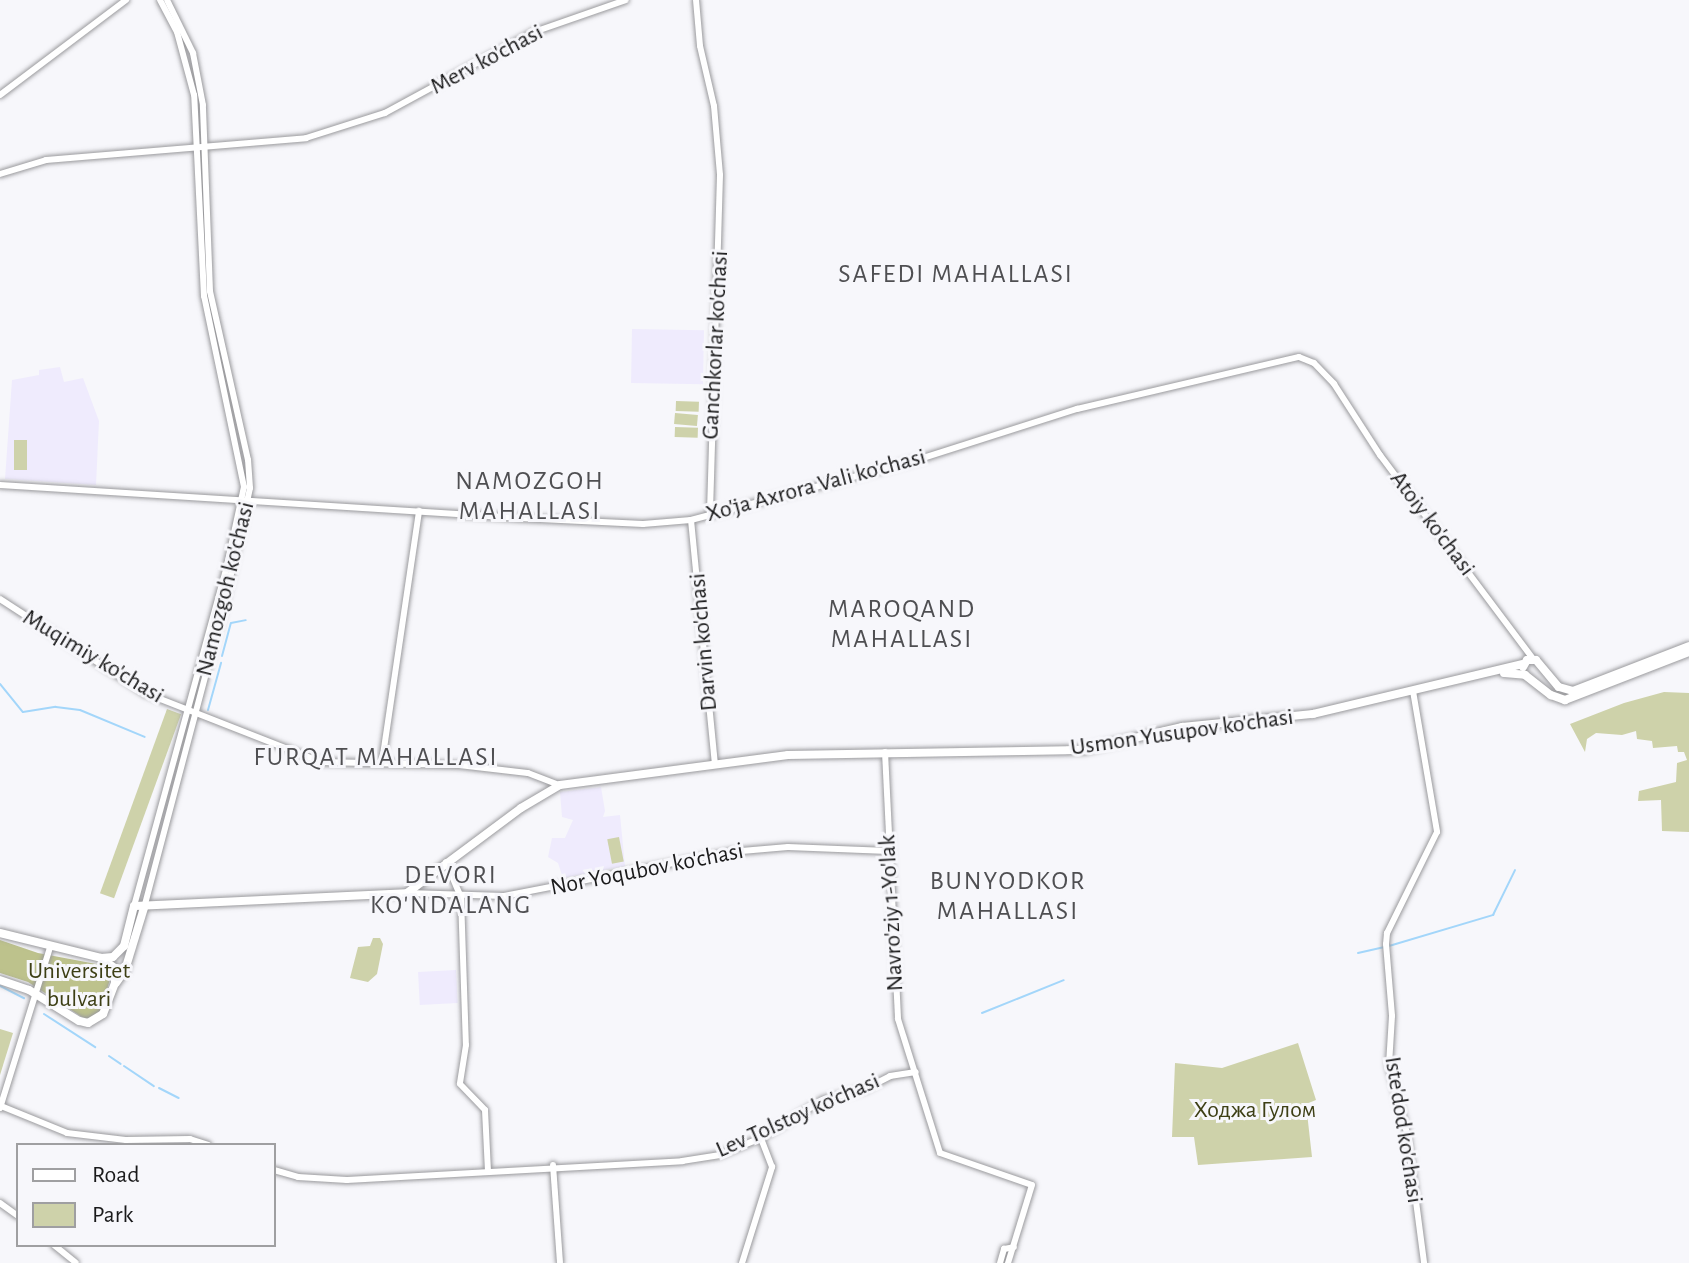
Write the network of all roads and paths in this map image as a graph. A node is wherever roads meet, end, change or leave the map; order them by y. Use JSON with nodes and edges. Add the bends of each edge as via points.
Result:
{"nodes":[{"id":1,"x":126,"y":0,"type":"edge"},
{"id":2,"x":160,"y":0,"type":"edge"},
{"id":3,"x":167,"y":0,"type":"edge"},
{"id":4,"x":626,"y":0,"type":"edge"},
{"id":5,"x":696,"y":0,"type":"edge"},
{"id":6,"x":0,"y":95,"type":"edge"},
{"id":7,"x":201,"y":147,"type":"junction"},
{"id":8,"x":0,"y":174,"type":"edge"},
{"id":9,"x":1349,"y":405,"type":"joint"},
{"id":10,"x":0,"y":485,"type":"edge"},
{"id":11,"x":246,"y":501,"type":"junction"},
{"id":12,"x":423,"y":511,"type":"junction"},
{"id":13,"x":710,"y":515,"type":"junction"},
{"id":14,"x":691,"y":520,"type":"junction"},
{"id":15,"x":0,"y":599,"type":"edge"},
{"id":16,"x":1521,"y":639,"type":"junction"},
{"id":17,"x":1689,"y":649,"type":"edge"},
{"id":18,"x":1533,"y":659,"type":"junction"},
{"id":19,"x":1523,"y":664,"type":"junction"},
{"id":20,"x":1541,"y":666,"type":"junction"},
{"id":21,"x":1479,"y":676,"type":"junction"},
{"id":22,"x":1527,"y":676,"type":"junction"},
{"id":23,"x":1413,"y":691,"type":"junction"},
{"id":24,"x":191,"y":713,"type":"junction"},
{"id":25,"x":885,"y":752,"type":"junction"},
{"id":26,"x":382,"y":762,"type":"junction"},
{"id":27,"x":715,"y":764,"type":"junction"},
{"id":28,"x":560,"y":785,"type":"junction"},
{"id":29,"x":164,"y":802,"type":"junction"},
{"id":30,"x":172,"y":805,"type":"junction"},
{"id":31,"x":888,"y":851,"type":"junction"},
{"id":32,"x":446,"y":862,"type":"junction"},
{"id":33,"x":407,"y":893,"type":"junction"},
{"id":34,"x":461,"y":897,"type":"junction"},
{"id":35,"x":139,"y":907,"type":"junction"},
{"id":36,"x":0,"y":933,"type":"edge"},
{"id":37,"x":50,"y":947,"type":"junction"},
{"id":38,"x":101,"y":958,"type":"junction"},
{"id":39,"x":0,"y":980,"type":"edge"},
{"id":40,"x":115,"y":983,"type":"junction"},
{"id":41,"x":36,"y":994,"type":"junction"},
{"id":42,"x":916,"y":1072,"type":"junction"},
{"id":43,"x":0,"y":1107,"type":"edge"},
{"id":44,"x":761,"y":1138,"type":"junction"},
{"id":45,"x":202,"y":1143,"type":"edge"},
{"id":46,"x":553,"y":1165,"type":"junction"},
{"id":47,"x":276,"y":1171,"type":"edge"},
{"id":48,"x":488,"y":1171,"type":"junction"},
{"id":49,"x":56,"y":1247,"type":"edge"},
{"id":50,"x":1014,"y":1247,"type":"junction"},
{"id":51,"x":76,"y":1263,"type":"edge"},
{"id":52,"x":560,"y":1263,"type":"edge"},
{"id":53,"x":742,"y":1263,"type":"edge"},
{"id":54,"x":1000,"y":1263,"type":"edge"},
{"id":55,"x":1008,"y":1263,"type":"edge"},
{"id":56,"x":1424,"y":1263,"type":"edge"}],
"edges":[{"from":1,"to":6,"type":"street"},
{"from":2,"to":7,"type":"street","name":"Namozgoh ko'chasi","via":[[187,60]]},
{"from":3,"to":7,"type":"street","name":"Namozgoh ko'chasi","via":[[193,53],[203,105]]},
{"from":4,"to":7,"type":"street","name":"Merv ko'chasi","via":[[534,32],[416,99],[350,126],[306,138]]},
{"from":5,"to":13,"type":"street","name":"Ganchkorlar ko'chasi","via":[[720,175]]},
{"from":7,"to":8,"type":"street","via":[[46,160]]},
{"from":7,"to":11,"type":"street","name":"Namozgoh ko'chasi","via":[[210,291],[248,460]]},
{"from":9,"to":13,"type":"street","name":"Xo'ja Axrora Vali ko'chasi","via":[[1314,363],[1287,358],[1077,409],[920,459]]},
{"from":9,"to":16,"type":"street","name":"Atoiy ko'chasi","via":[[1450,551]]},
{"from":10,"to":11,"type":"street","name":"Xo'ja Axrora Vali ko'chasi"},
{"from":11,"to":12,"type":"street","name":"Xo'ja Axrora Vali ko'chasi"},
{"from":11,"to":24,"type":"street","name":"Namozgoh ko'chasi"},
{"from":12,"to":14,"type":"street","name":"Xo'ja Axrora Vali ko'chasi","via":[[643,524]]},
{"from":12,"to":26,"type":"street"},
{"from":13,"to":14,"type":"street","name":"Xo'ja Axrora Vali ko'chasi"},
{"from":14,"to":27,"type":"street","name":"Darvin ko'chasi"},
{"from":15,"to":24,"type":"street","name":"Muqimiy ko'chasi","via":[[145,693]]},
{"from":16,"to":18,"type":"street","name":"Atoiy ko'chasi"},
{"from":16,"to":19,"type":"street"},
{"from":17,"to":20,"type":"main road","via":[[1575,690],[1562,689]]},
{"from":17,"to":22,"type":"main road","via":[[1568,699],[1551,695]]},
{"from":18,"to":19,"type":"main road"},
{"from":18,"to":20,"type":"main road"},
{"from":19,"to":21,"type":"main road","name":"Usmon Yusupov ko'chasi"},
{"from":19,"to":22,"type":"main road"},
{"from":20,"to":22,"type":"main road","via":[[1538,675]]},
{"from":21,"to":22,"type":"main road","name":"Usmon Yusupov ko'chasi"},
{"from":21,"to":23,"type":"main road","name":"Usmon Yusupov ko'chasi"},
{"from":23,"to":25,"type":"main road","name":"Usmon Yusupov ko'chasi","via":[[1313,714],[1182,727],[1083,750]]},
{"from":23,"to":56,"type":"street","name":"Iste'dod ko'chasi","via":[[1437,832],[1387,933],[1386,946],[1392,1016],[1389,1065],[1407,1133]]},
{"from":24,"to":26,"type":"street","name":"Muqimiy ko'chasi","via":[[321,762]]},
{"from":24,"to":29,"type":"street","name":"Namozgoh ko'chasi"},
{"from":24,"to":30,"type":"street","name":"Namozgoh ko'chasi"},
{"from":25,"to":27,"type":"main road","name":"Usmon Yusupov ko'chasi"},
{"from":25,"to":31,"type":"street","name":"Navro'ziy 1-Yo'lak"},
{"from":26,"to":28,"type":"street","name":"Muqimiy ko'chasi","via":[[528,773]]},
{"from":27,"to":28,"type":"main road","name":"Usmon Yusupov ko'chasi"},
{"from":28,"to":32,"type":"main road"},
{"from":29,"to":30,"type":"street"},
{"from":29,"to":35,"type":"street","name":"Namozgoh ko'chasi"},
{"from":30,"to":35,"type":"street","name":"Namozgoh ko'chasi"},
{"from":31,"to":34,"type":"street","name":"Nor Yoqubov ko'chasi","via":[[788,847],[730,852],[525,893]]},
{"from":31,"to":42,"type":"street","name":"Navro'ziy 1-Yo'lak","via":[[898,1015]]},
{"from":32,"to":33,"type":"main road"},
{"from":32,"to":34,"type":"street"},
{"from":33,"to":34,"type":"street","name":"Nor Yoqubov ko'chasi"},
{"from":33,"to":35,"type":"main road"},
{"from":34,"to":48,"type":"street","via":[[466,1045],[460,1084],[485,1110]]},
{"from":35,"to":38,"type":"main road","name":"Namozgoh ko'chasi","via":[[124,946],[113,957]]},
{"from":35,"to":40,"type":"main road","name":"Namozgoh ko'chasi","via":[[125,970]]},
{"from":36,"to":37,"type":"main road"},
{"from":37,"to":38,"type":"main road"},
{"from":37,"to":41,"type":"street"},
{"from":38,"to":40,"type":"main road","via":[[115,968]]},
{"from":39,"to":41,"type":"main road"},
{"from":40,"to":41,"type":"main road","via":[[106,1009],[93,1022],[79,1021]]},
{"from":41,"to":43,"type":"street"},
{"from":42,"to":44,"type":"street","name":"Lev Tolstoy ko'chasi","via":[[823,1100]]},
{"from":42,"to":50,"type":"street","name":"Navro'ziy 1-Yo'lak","via":[[940,1153],[1032,1185]]},
{"from":43,"to":45,"type":"street","via":[[67,1133]]},
{"from":44,"to":46,"type":"street","name":"Lev Tolstoy ko'chasi","via":[[719,1155],[682,1161]]},
{"from":44,"to":53,"type":"street","via":[[772,1167]]},
{"from":46,"to":48,"type":"street","name":"Lev Tolstoy ko'chasi"},
{"from":46,"to":52,"type":"street"},
{"from":47,"to":48,"type":"street","name":"Lev Tolstoy ko'chasi","via":[[347,1180]]},
{"from":49,"to":51,"type":"street"},
{"from":50,"to":54,"type":"street","via":[[1004,1249]]},
{"from":50,"to":55,"type":"street"}]}
